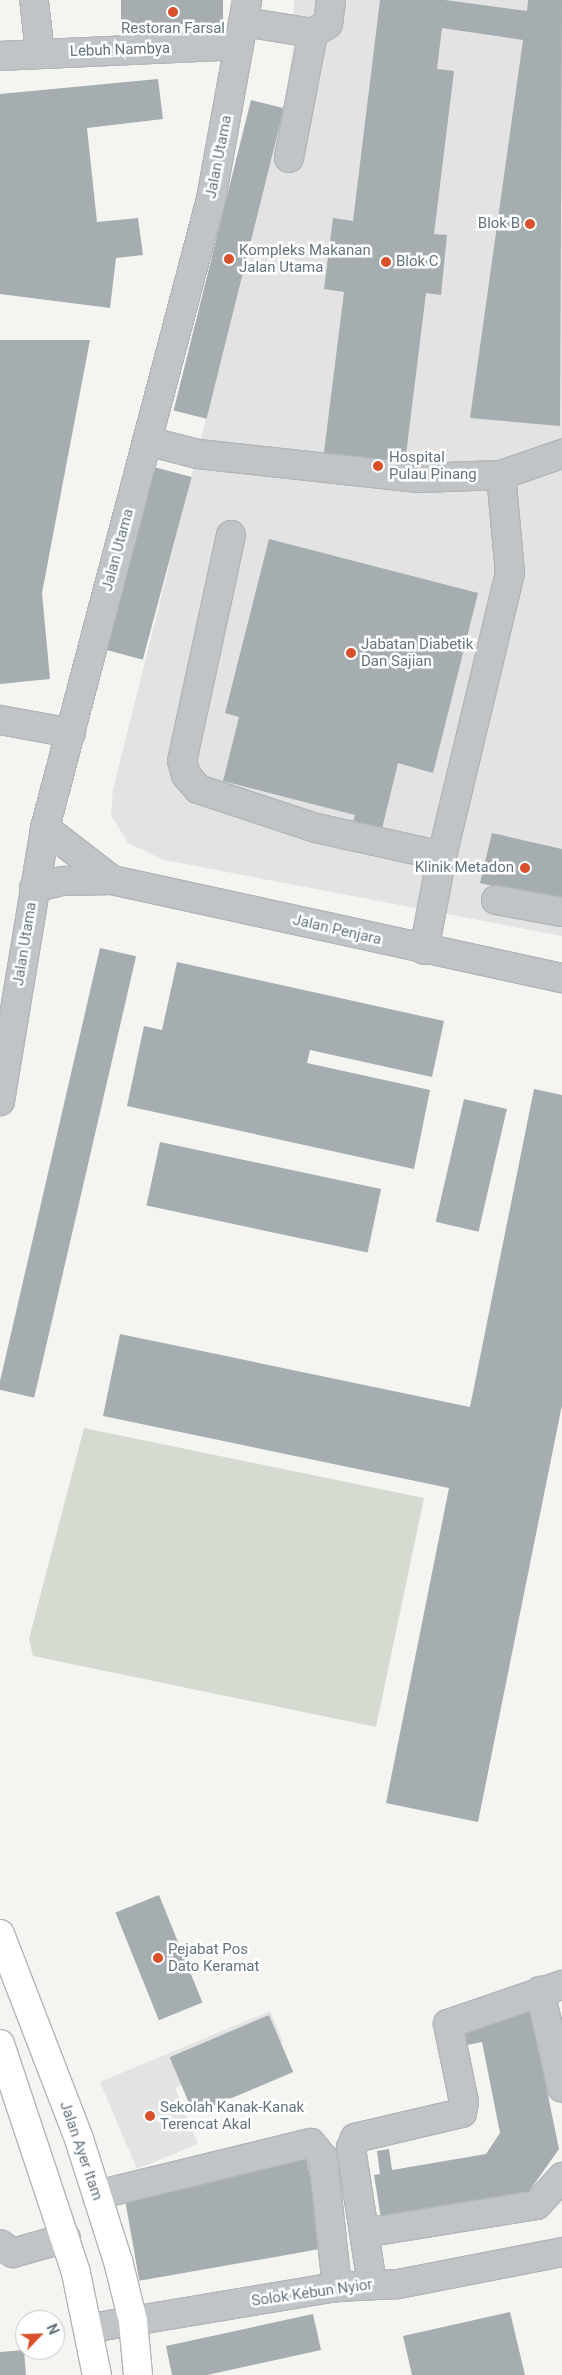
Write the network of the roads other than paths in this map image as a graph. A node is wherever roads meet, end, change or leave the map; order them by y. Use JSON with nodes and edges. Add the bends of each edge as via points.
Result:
{"nodes":[{"id":1,"x":34,"y":0,"type":"edge"},
{"id":2,"x":331,"y":0,"type":"edge"},
{"id":3,"x":243,"y":23,"type":"edge"},
{"id":4,"x":313,"y":33,"type":"junction"},
{"id":5,"x":40,"y":53,"type":"junction"},
{"id":6,"x":0,"y":56,"type":"edge"},
{"id":7,"x":290,"y":158,"type":"dead end"},
{"id":8,"x":147,"y":441,"type":"junction"},
{"id":9,"x":562,"y":454,"type":"edge"},
{"id":10,"x":501,"y":475,"type":"junction"},
{"id":11,"x":230,"y":535,"type":"dead end"},
{"id":12,"x":0,"y":720,"type":"edge"},
{"id":13,"x":71,"y":733,"type":"junction"},
{"id":14,"x":45,"y":828,"type":"junction"},
{"id":15,"x":442,"y":856,"type":"junction"},
{"id":16,"x":112,"y":880,"type":"junction"},
{"id":17,"x":34,"y":888,"type":"junction"},
{"id":18,"x":496,"y":900,"type":"dead end"},
{"id":19,"x":562,"y":912,"type":"edge"},
{"id":20,"x":424,"y":950,"type":"junction"},
{"id":21,"x":562,"y":978,"type":"edge"},
{"id":22,"x":0,"y":1101,"type":"edge"},
{"id":23,"x":0,"y":1934,"type":"edge"},
{"id":24,"x":551,"y":1988,"type":"edge"},
{"id":25,"x":0,"y":2044,"type":"edge"},
{"id":26,"x":562,"y":2088,"type":"edge"},
{"id":27,"x":562,"y":2177,"type":"edge"},
{"id":28,"x":97,"y":2195,"type":"junction"},
{"id":29,"x":364,"y":2234,"type":"junction"},
{"id":30,"x":66,"y":2238,"type":"junction"},
{"id":31,"x":0,"y":2244,"type":"edge"},
{"id":32,"x":562,"y":2252,"type":"edge"},
{"id":33,"x":372,"y":2284,"type":"junction"},
{"id":34,"x":337,"y":2287,"type":"junction"},
{"id":35,"x":133,"y":2320,"type":"junction"},
{"id":36,"x":91,"y":2328,"type":"junction"},
{"id":37,"x":97,"y":2375,"type":"edge"},
{"id":38,"x":138,"y":2375,"type":"edge"}],
"edges":[{"from":1,"to":5,"type":"street"},
{"from":2,"to":4,"type":"street","via":[[328,24]]},
{"from":3,"to":4,"type":"street","name":"Lebuh Nambya"},
{"from":3,"to":5,"type":"street","name":"Lebuh Nambya"},
{"from":3,"to":8,"type":"street","name":"Jalan Utama","via":[[211,199]]},
{"from":4,"to":7,"type":"street"},
{"from":5,"to":6,"type":"street","name":"Lebuh Nambya"},
{"from":8,"to":10,"type":"street","via":[[198,454],[419,478]]},
{"from":8,"to":13,"type":"street","name":"Jalan Utama"},
{"from":9,"to":10,"type":"street"},
{"from":10,"to":15,"type":"street","via":[[510,573]]},
{"from":11,"to":15,"type":"street","via":[[182,761],[186,775],[198,788],[316,828]]},
{"from":12,"to":13,"type":"street"},
{"from":13,"to":14,"type":"street","name":"Jalan Utama"},
{"from":14,"to":16,"type":"street","name":"Jalan Penjara"},
{"from":14,"to":17,"type":"street","name":"Jalan Utama"},
{"from":15,"to":20,"type":"street"},
{"from":16,"to":17,"type":"street","name":"Jalan Penjara","via":[[63,881]]},
{"from":16,"to":20,"type":"street","name":"Jalan Penjara"},
{"from":17,"to":22,"type":"street","name":"Jalan Utama"},
{"from":18,"to":19,"type":"street"},
{"from":20,"to":21,"type":"street","name":"Jalan Penjara"},
{"from":23,"to":28,"type":"main road","name":"Jalan Ayer Itam"},
{"from":24,"to":26,"type":"street"},
{"from":24,"to":29,"type":"street","via":[[448,2024],[464,2102],[462,2113],[355,2138],[351,2148]]},
{"from":25,"to":30,"type":"main road"},
{"from":27,"to":29,"type":"street","via":[[536,2205]]},
{"from":28,"to":34,"type":"street","via":[[311,2143],[323,2158]]},
{"from":28,"to":35,"type":"main road","name":"Jalan Ayer Itam"},
{"from":29,"to":33,"type":"street"},
{"from":30,"to":31,"type":"street","via":[[13,2253]]},
{"from":30,"to":36,"type":"main road"},
{"from":32,"to":33,"type":"street","name":"Solok Kebun Nyior","via":[[398,2284]]},
{"from":33,"to":34,"type":"street","name":"Solok Kebun Nyior"},
{"from":34,"to":35,"type":"street","name":"Solok Kebun Nyior"},
{"from":35,"to":36,"type":"street","name":"Solok Kebun Nyior"},
{"from":35,"to":38,"type":"main road","name":"Jalan Ayer Itam"},
{"from":36,"to":37,"type":"main road"}]}
